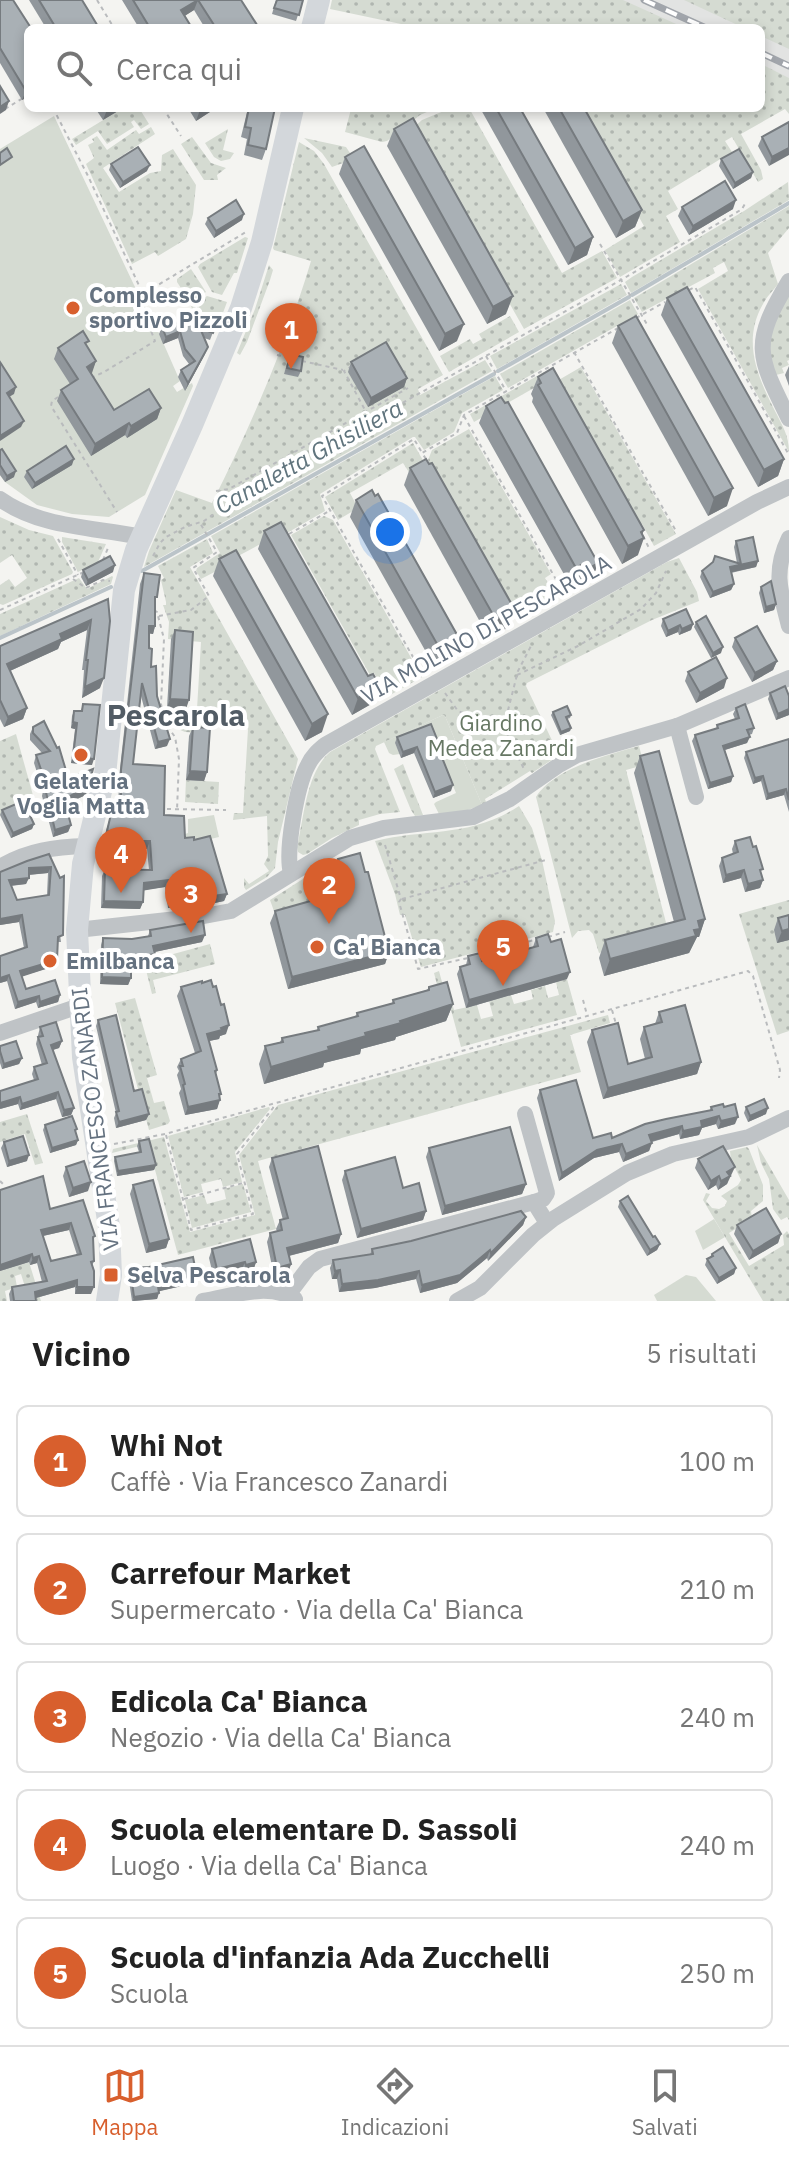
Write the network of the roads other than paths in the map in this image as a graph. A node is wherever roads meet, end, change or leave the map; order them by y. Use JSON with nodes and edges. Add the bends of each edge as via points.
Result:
{"nodes":[{"id":1,"x":319,"y":0,"type":"edge"},
{"id":2,"x":313,"y":24,"type":"edge"},
{"id":3,"x":292,"y":112,"type":"edge"},
{"id":4,"x":789,"y":281,"type":"edge"},
{"id":5,"x":789,"y":419,"type":"edge"},
{"id":6,"x":789,"y":487,"type":"edge"},
{"id":7,"x":0,"y":499,"type":"edge"},
{"id":8,"x":141,"y":537,"type":"junction"},
{"id":9,"x":789,"y":538,"type":"edge"},
{"id":10,"x":789,"y":626,"type":"edge"},
{"id":11,"x":789,"y":678,"type":"edge"},
{"id":12,"x":677,"y":726,"type":"junction"},
{"id":13,"x":696,"y":797,"type":"dead end"},
{"id":14,"x":87,"y":846,"type":"junction"},
{"id":15,"x":0,"y":867,"type":"edge"},
{"id":16,"x":291,"y":873,"type":"junction"},
{"id":17,"x":77,"y":930,"type":"junction"},
{"id":18,"x":79,"y":1006,"type":"junction"},
{"id":19,"x":0,"y":1033,"type":"edge"},
{"id":20,"x":525,"y":1114,"type":"dead end"},
{"id":21,"x":789,"y":1118,"type":"edge"},
{"id":22,"x":534,"y":1202,"type":"junction"},
{"id":23,"x":547,"y":1223,"type":"junction"},
{"id":24,"x":293,"y":1298,"type":"edge"},
{"id":25,"x":107,"y":1301,"type":"edge"},
{"id":26,"x":203,"y":1301,"type":"edge"},
{"id":27,"x":457,"y":1301,"type":"edge"}],
"edges":[{"from":1,"to":2,"type":"main road"},
{"from":3,"to":8,"type":"main road","name":"VIA FRANCESCO ZANARDI","via":[[241,308]]},
{"from":4,"to":5,"type":"street","via":[[767,321],[763,347],[767,373]]},
{"from":6,"to":16,"type":"street","name":"VIA MOLINO DI PESCAROLA","via":[[325,745],[304,774],[289,843]]},
{"from":7,"to":8,"type":"street","via":[[51,522]]},
{"from":8,"to":14,"type":"main road","name":"VIA FRANCESCO ZANARDI","via":[[127,577],[105,775]]},
{"from":9,"to":10,"type":"street","via":[[779,572]]},
{"from":11,"to":12,"type":"street"},
{"from":12,"to":13,"type":"street"},
{"from":12,"to":16,"type":"street","via":[[577,755],[478,815],[364,832]]},
{"from":14,"to":15,"type":"street","via":[[34,851]]},
{"from":14,"to":17,"type":"main road","name":"VIA FRANCESCO ZANARDI"},
{"from":16,"to":17,"type":"street","via":[[223,913]]},
{"from":17,"to":18,"type":"main road","name":"VIA FRANCESCO ZANARDI"},
{"from":18,"to":19,"type":"street"},
{"from":18,"to":25,"type":"main road","name":"VIA FRANCESCO ZANARDI","via":[[109,1227]]},
{"from":20,"to":22,"type":"street","via":[[547,1193]]},
{"from":21,"to":23,"type":"street","via":[[743,1139],[650,1162]]},
{"from":22,"to":23,"type":"street"},
{"from":22,"to":24,"type":"street","via":[[320,1259],[309,1267]]},
{"from":23,"to":27,"type":"street","via":[[480,1288]]},
{"from":24,"to":26,"type":"street","via":[[264,1290]]}]}
